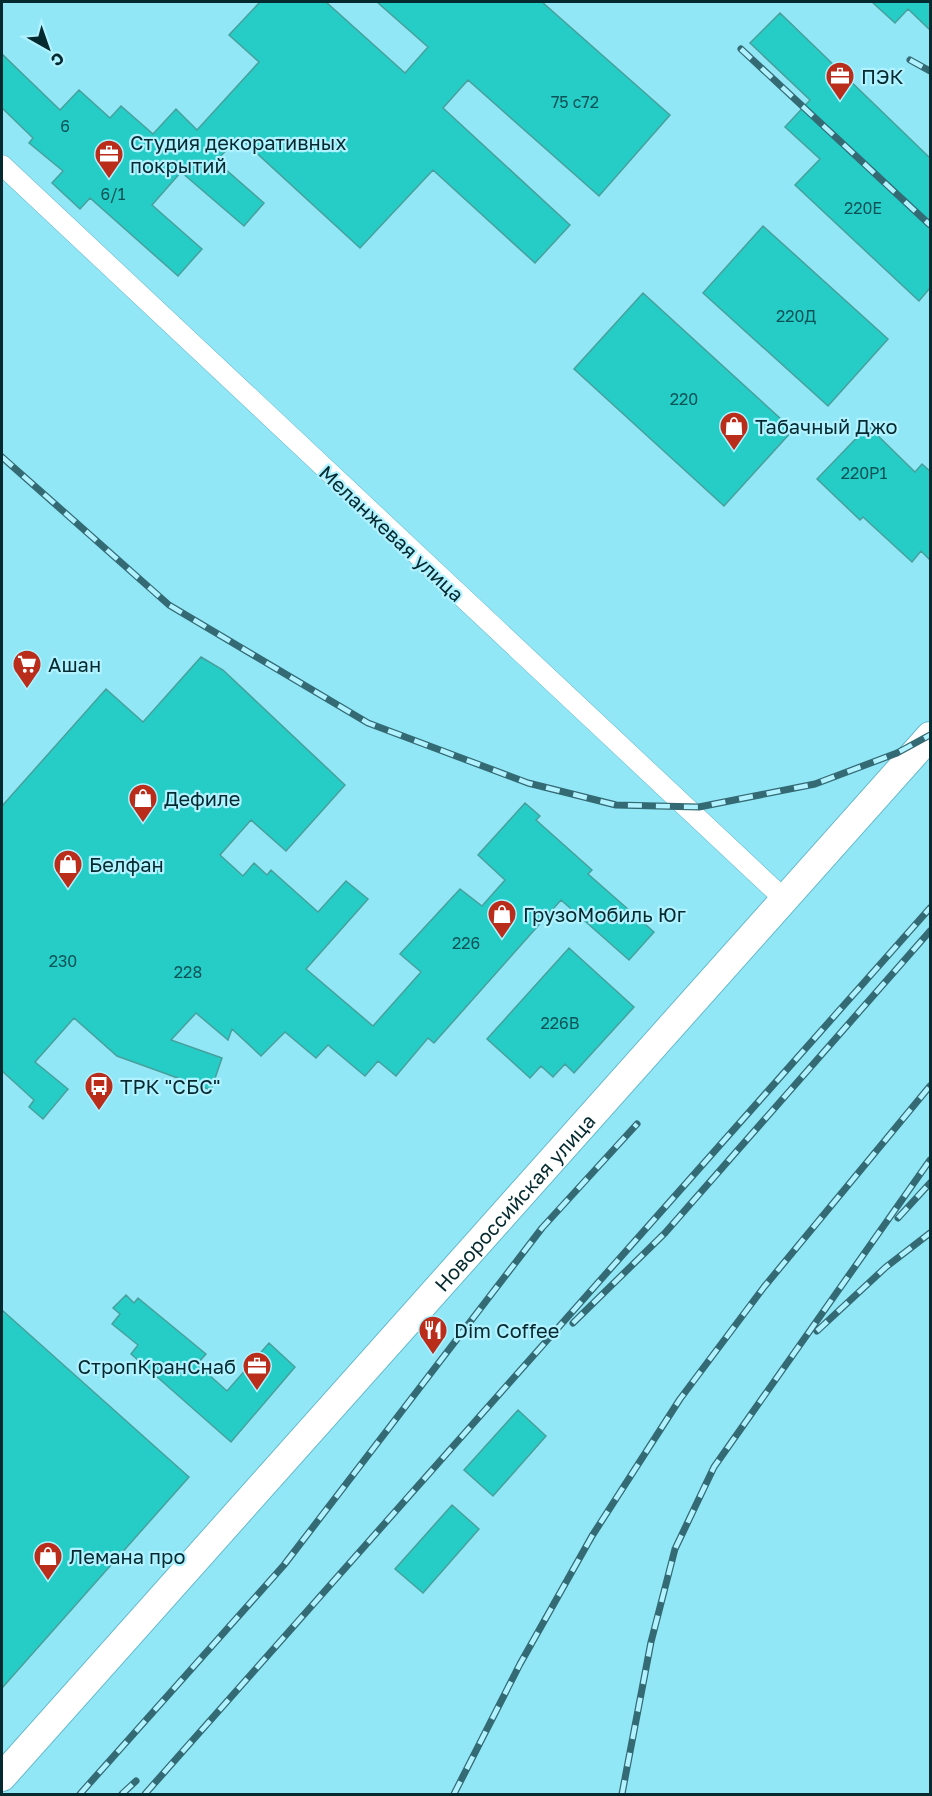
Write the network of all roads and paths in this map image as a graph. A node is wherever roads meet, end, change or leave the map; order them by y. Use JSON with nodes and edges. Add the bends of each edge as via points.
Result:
{"nodes":[{"id":1,"x":2,"y":165,"type":"edge"},
{"id":2,"x":930,"y":736,"type":"edge"},
{"id":3,"x":784,"y":899,"type":"junction"},
{"id":4,"x":2,"y":1778,"type":"edge"}],
"edges":[{"from":1,"to":3,"type":"street","name":"Меланжевая улица"},
{"from":2,"to":3,"type":"main road","name":"Новороссийская улица"},
{"from":3,"to":4,"type":"main road","name":"Новороссийская улица"}]}
